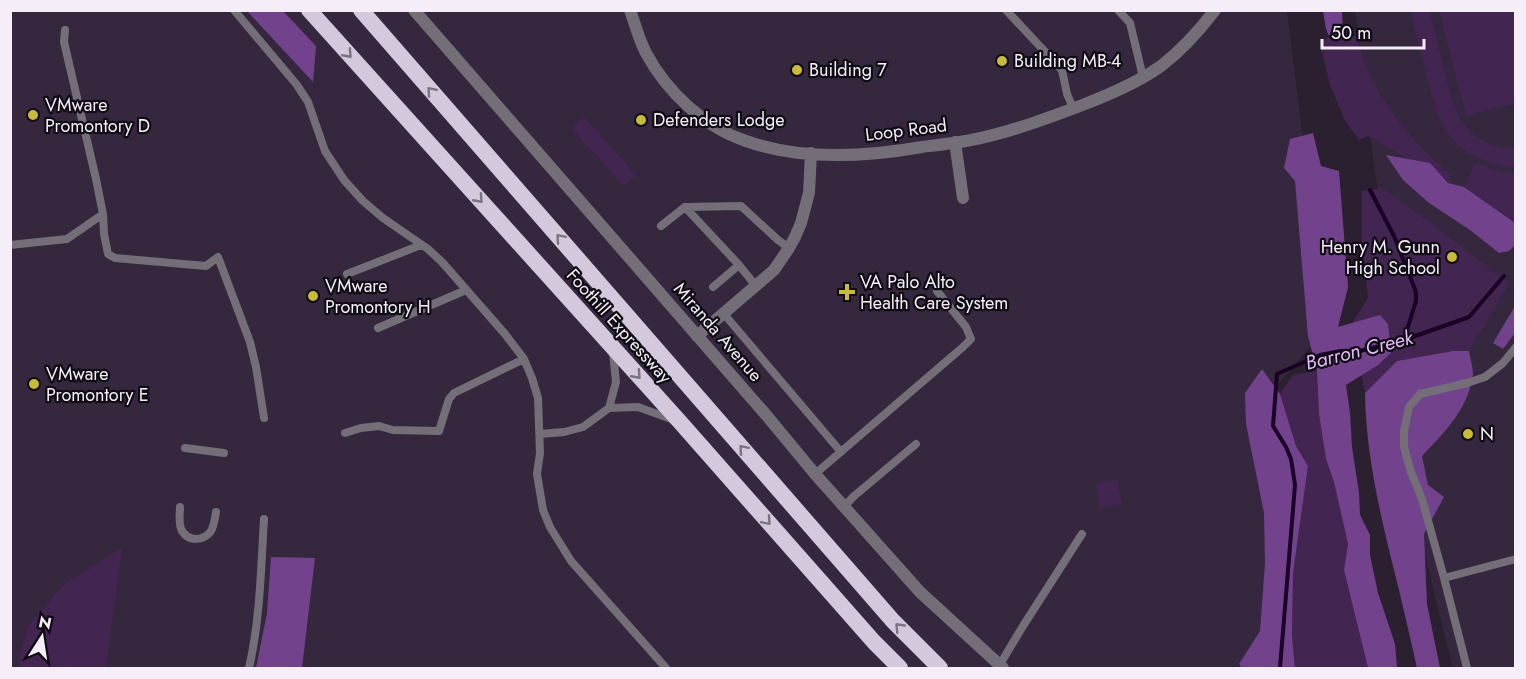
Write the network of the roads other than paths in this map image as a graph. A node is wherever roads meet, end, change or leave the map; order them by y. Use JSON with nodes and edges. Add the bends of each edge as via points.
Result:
{"nodes":[{"id":1,"x":234,"y":10,"type":"edge"},
{"id":2,"x":309,"y":10,"type":"edge"},
{"id":3,"x":361,"y":10,"type":"edge"},
{"id":4,"x":414,"y":10,"type":"edge"},
{"id":5,"x":630,"y":10,"type":"edge"},
{"id":6,"x":1006,"y":10,"type":"edge"},
{"id":7,"x":1118,"y":10,"type":"edge"},
{"id":8,"x":1215,"y":10,"type":"edge"},
{"id":9,"x":65,"y":30,"type":"dead end"},
{"id":10,"x":1143,"y":77,"type":"junction"},
{"id":11,"x":1073,"y":108,"type":"junction"},
{"id":12,"x":956,"y":142,"type":"junction"},
{"id":13,"x":811,"y":153,"type":"junction"},
{"id":14,"x":963,"y":198,"type":"dead end"},
{"id":15,"x":685,"y":207,"type":"junction"},
{"id":16,"x":103,"y":214,"type":"junction"},
{"id":17,"x":661,"y":226,"type":"dead end"},
{"id":18,"x":421,"y":244,"type":"junction"},
{"id":19,"x":10,"y":245,"type":"edge"},
{"id":20,"x":789,"y":248,"type":"junction"},
{"id":21,"x":739,"y":265,"type":"junction"},
{"id":22,"x":347,"y":274,"type":"dead end"},
{"id":23,"x":756,"y":286,"type":"junction"},
{"id":24,"x":713,"y":287,"type":"dead end"},
{"id":25,"x":466,"y":290,"type":"junction"},
{"id":26,"x":937,"y":291,"type":"dead end"},
{"id":27,"x":724,"y":314,"type":"junction"},
{"id":28,"x":378,"y":328,"type":"dead end"},
{"id":29,"x":697,"y":336,"type":"junction"},
{"id":30,"x":1515,"y":347,"type":"edge"},
{"id":31,"x":613,"y":349,"type":"junction"},
{"id":32,"x":524,"y":359,"type":"junction"},
{"id":33,"x":609,"y":408,"type":"junction"},
{"id":34,"x":264,"y":418,"type":"dead end"},
{"id":35,"x":680,"y":422,"type":"junction"},
{"id":36,"x":345,"y":433,"type":"dead end"},
{"id":37,"x":540,"y":434,"type":"junction"},
{"id":38,"x":916,"y":444,"type":"dead end"},
{"id":39,"x":185,"y":448,"type":"dead end"},
{"id":40,"x":841,"y":452,"type":"junction"},
{"id":41,"x":224,"y":453,"type":"dead end"},
{"id":42,"x":815,"y":474,"type":"junction"},
{"id":43,"x":180,"y":507,"type":"dead end"},
{"id":44,"x":844,"y":507,"type":"junction"},
{"id":45,"x":216,"y":513,"type":"dead end"},
{"id":46,"x":264,"y":519,"type":"dead end"},
{"id":47,"x":1082,"y":534,"type":"dead end"},
{"id":48,"x":1515,"y":559,"type":"edge"},
{"id":49,"x":1444,"y":578,"type":"junction"},
{"id":50,"x":1001,"y":667,"type":"edge"},
{"id":51,"x":249,"y":669,"type":"edge"},
{"id":52,"x":666,"y":669,"type":"edge"},
{"id":53,"x":900,"y":669,"type":"edge"},
{"id":54,"x":940,"y":669,"type":"edge"},
{"id":55,"x":1467,"y":669,"type":"edge"}],
"edges":[{"from":1,"to":18,"type":"lane","via":[[308,102],[325,151],[344,180],[383,218]]},
{"from":2,"to":31,"type":"highway","name":"Foothill Expressway","one_way":true},
{"from":54,"to":3,"type":"highway","name":"Foothill Expressway","one_way":true,"via":[[885,612]]},
{"from":4,"to":29,"type":"street","name":"Miranda Avenue"},
{"from":5,"to":13,"type":"street","name":"Loop Road","via":[[646,52],[665,82],[693,111],[745,141],[782,151]]},
{"from":6,"to":11,"type":"lane","via":[[1062,70]]},
{"from":7,"to":10,"type":"lane","via":[[1130,24]]},
{"from":8,"to":10,"type":"street","name":"Loop Road","via":[[1192,38]]},
{"from":9,"to":16,"type":"lane","via":[[64,42]]},
{"from":10,"to":11,"type":"street","name":"Loop Road"},
{"from":11,"to":12,"type":"street","name":"Loop Road","via":[[1015,129]]},
{"from":12,"to":13,"type":"street","name":"Loop Road","via":[[871,154]]},
{"from":12,"to":14,"type":"street"},
{"from":13,"to":20,"type":"street","via":[[809,193]]},
{"from":15,"to":17,"type":"lane"},
{"from":15,"to":20,"type":"lane","via":[[741,206]]},
{"from":15,"to":21,"type":"lane"},
{"from":16,"to":19,"type":"lane","via":[[67,239]]},
{"from":16,"to":34,"type":"lane","via":[[106,248],[115,258],[206,266],[218,257],[250,342]]},
{"from":18,"to":22,"type":"lane"},
{"from":18,"to":25,"type":"lane"},
{"from":20,"to":23,"type":"street","via":[[774,270]]},
{"from":21,"to":23,"type":"lane"},
{"from":21,"to":24,"type":"lane"},
{"from":23,"to":27,"type":"street"},
{"from":25,"to":28,"type":"lane"},
{"from":25,"to":32,"type":"lane"},
{"from":26,"to":40,"type":"lane","via":[[971,339]]},
{"from":27,"to":29,"type":"street"},
{"from":27,"to":40,"type":"lane"},
{"from":29,"to":42,"type":"street","name":"Miranda Avenue"},
{"from":30,"to":49,"type":"lane","via":[[1503,363],[1485,376],[1420,394],[1409,407],[1404,447]]},
{"from":31,"to":33,"type":"lane","via":[[616,382]]},
{"from":31,"to":35,"type":"highway","name":"Foothill Expressway","one_way":true},
{"from":32,"to":36,"type":"lane","via":[[454,393],[440,431],[379,426]]},
{"from":32,"to":37,"type":"lane","via":[[538,398]]},
{"from":33,"to":35,"type":"lane","via":[[638,407]]},
{"from":33,"to":37,"type":"lane","via":[[583,427]]},
{"from":35,"to":53,"type":"highway","name":"Foothill Expressway","one_way":true},
{"from":37,"to":52,"type":"lane","via":[[537,474],[550,527],[571,561]]},
{"from":38,"to":44,"type":"lane"},
{"from":39,"to":41,"type":"lane"},
{"from":40,"to":42,"type":"lane"},
{"from":42,"to":44,"type":"street","name":"Miranda Avenue"},
{"from":43,"to":45,"type":"lane","via":[[179,523],[191,539],[206,537]]},
{"from":44,"to":50,"type":"street","name":"Miranda Avenue","via":[[920,592]]},
{"from":46,"to":51,"type":"lane"},
{"from":47,"to":50,"type":"lane"},
{"from":48,"to":49,"type":"lane"},
{"from":49,"to":55,"type":"lane"}]}
